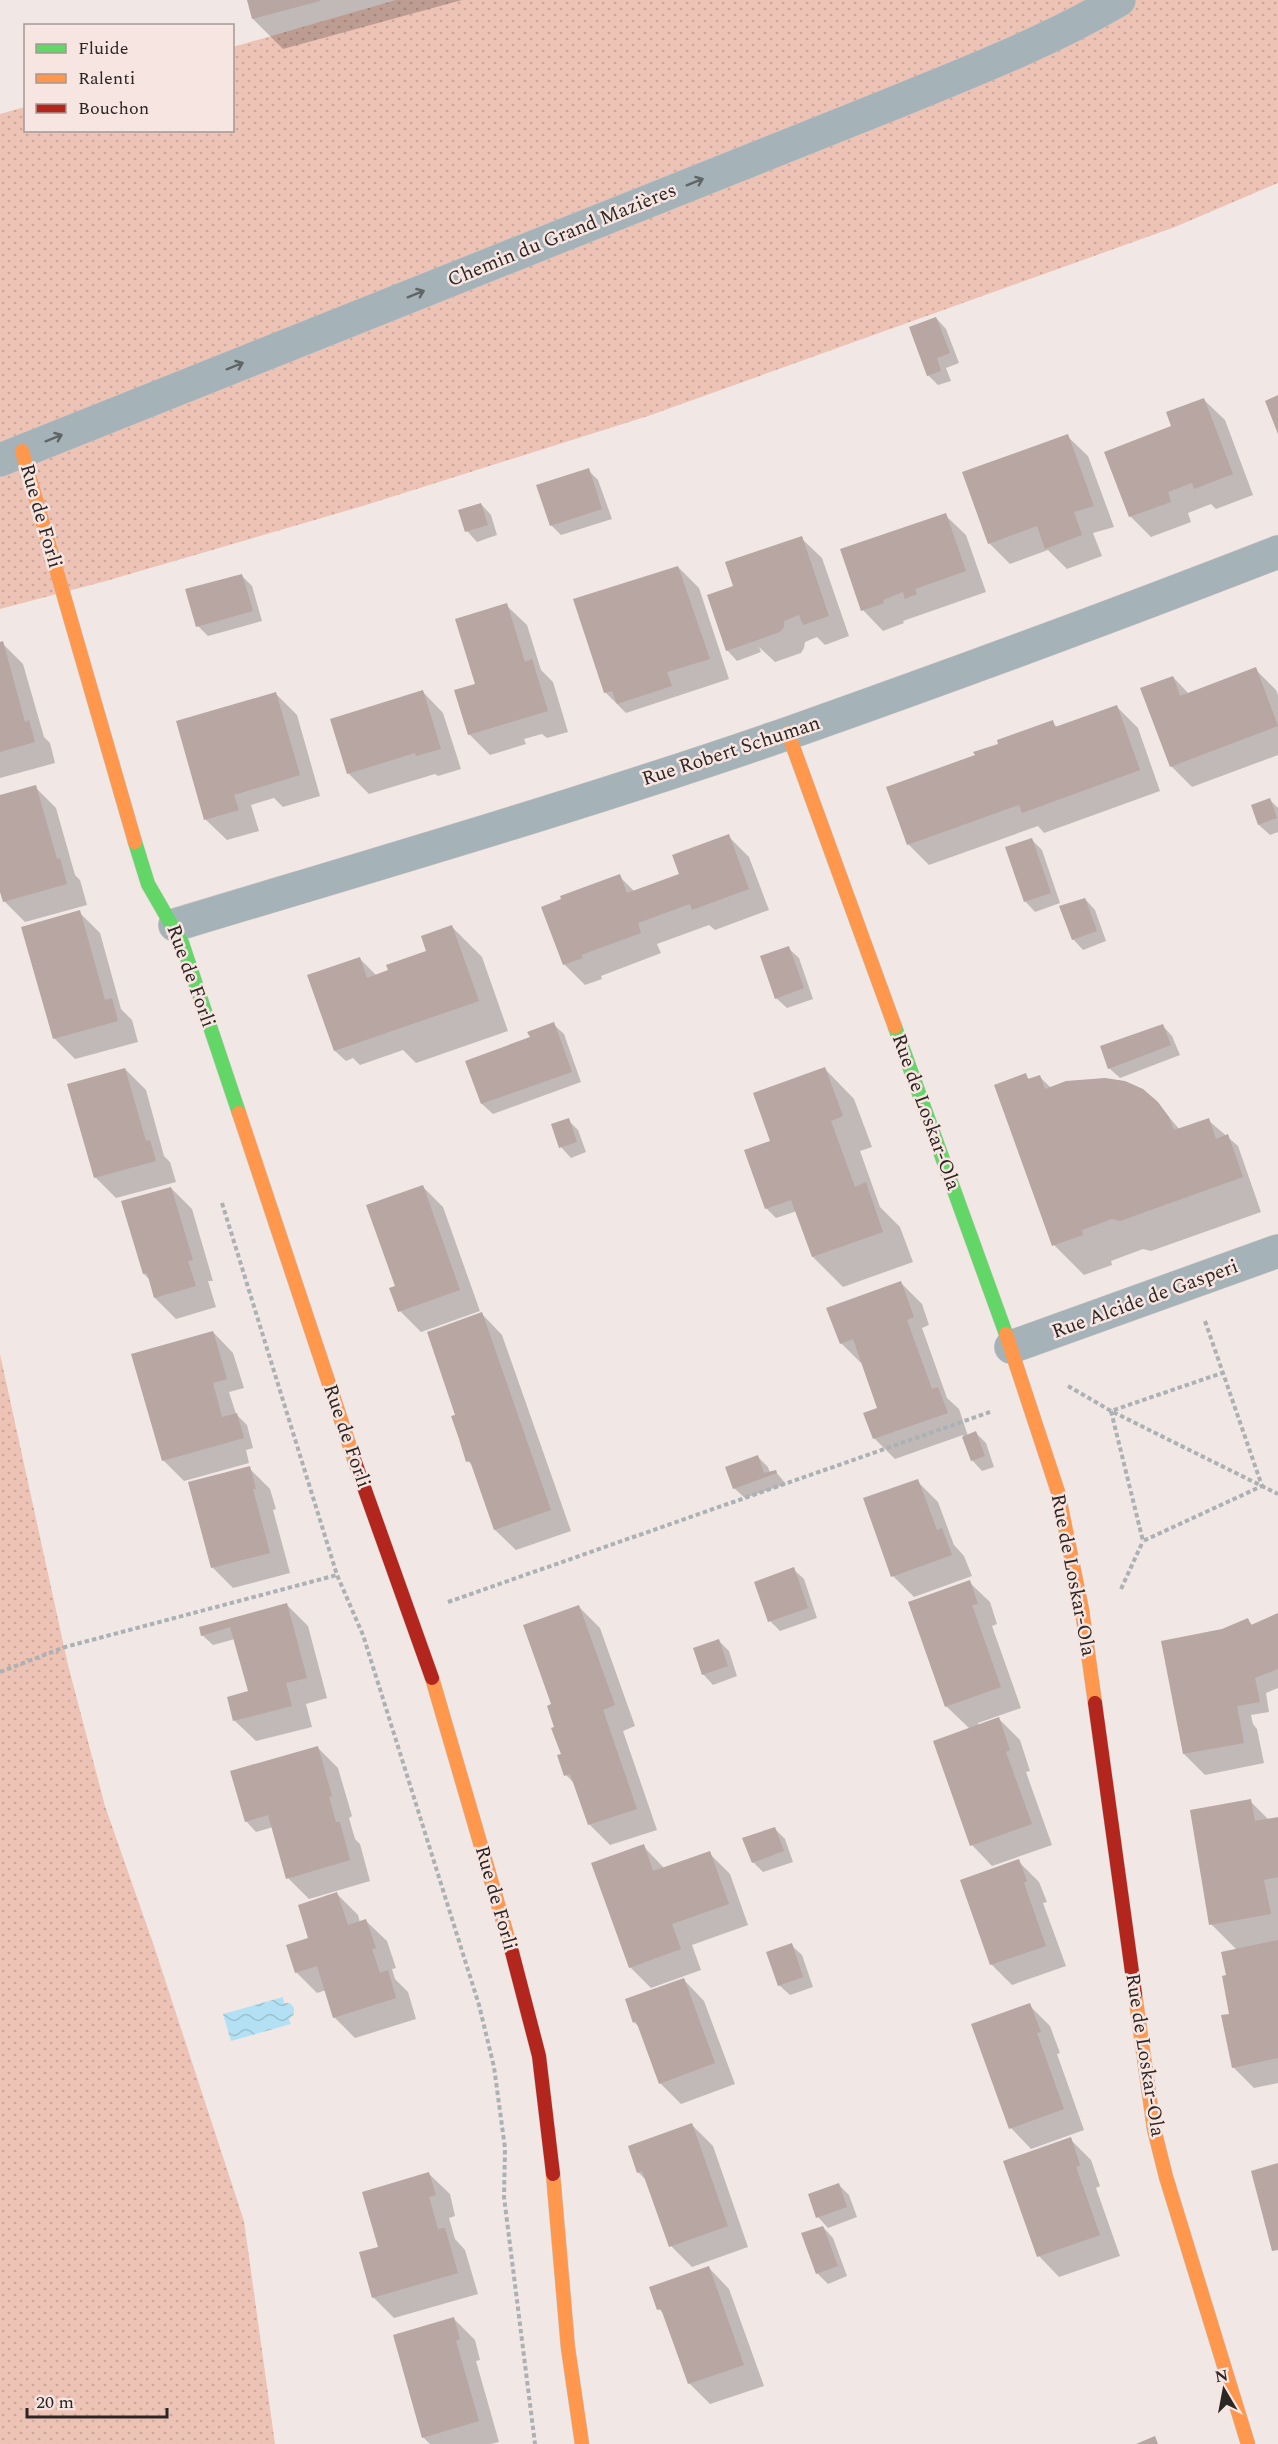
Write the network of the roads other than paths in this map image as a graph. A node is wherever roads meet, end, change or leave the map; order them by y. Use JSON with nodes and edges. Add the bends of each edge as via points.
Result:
{"nodes":[{"id":1,"x":1119,"y":0,"type":"edge"},
{"id":2,"x":11,"y":455,"type":"edge"},
{"id":3,"x":1278,"y":552,"type":"edge"},
{"id":4,"x":788,"y":733,"type":"junction"},
{"id":5,"x":175,"y":925,"type":"junction"},
{"id":6,"x":1278,"y":1251,"type":"edge"},
{"id":7,"x":1011,"y":1347,"type":"junction"},
{"id":8,"x":582,"y":2444,"type":"edge"},
{"id":9,"x":1248,"y":2444,"type":"edge"}],
"edges":[{"from":2,"to":1,"type":"street","name":"Chemin du Grand Mazières","one_way":true,"via":[[988,64]]},
{"from":2,"to":5,"type":"street","name":"Rue de Forli","via":[[144,874],[153,896]]},
{"from":3,"to":4,"type":"street","name":"Rue Robert Schuman","via":[[1120,614]]},
{"from":4,"to":5,"type":"street","name":"Rue Robert Schuman"},
{"from":4,"to":7,"type":"street","name":"Rue de Loskar-Ola"},
{"from":5,"to":8,"type":"street","name":"Rue de Forli","via":[[342,1424],[431,1673],[539,2056],[564,2310]]},
{"from":6,"to":7,"type":"street","name":"Rue Alcide de Gasperi"},
{"from":7,"to":9,"type":"street","name":"Rue de Loskar-Ola","via":[[1058,1492],[1079,1590],[1154,2128]]}]}
